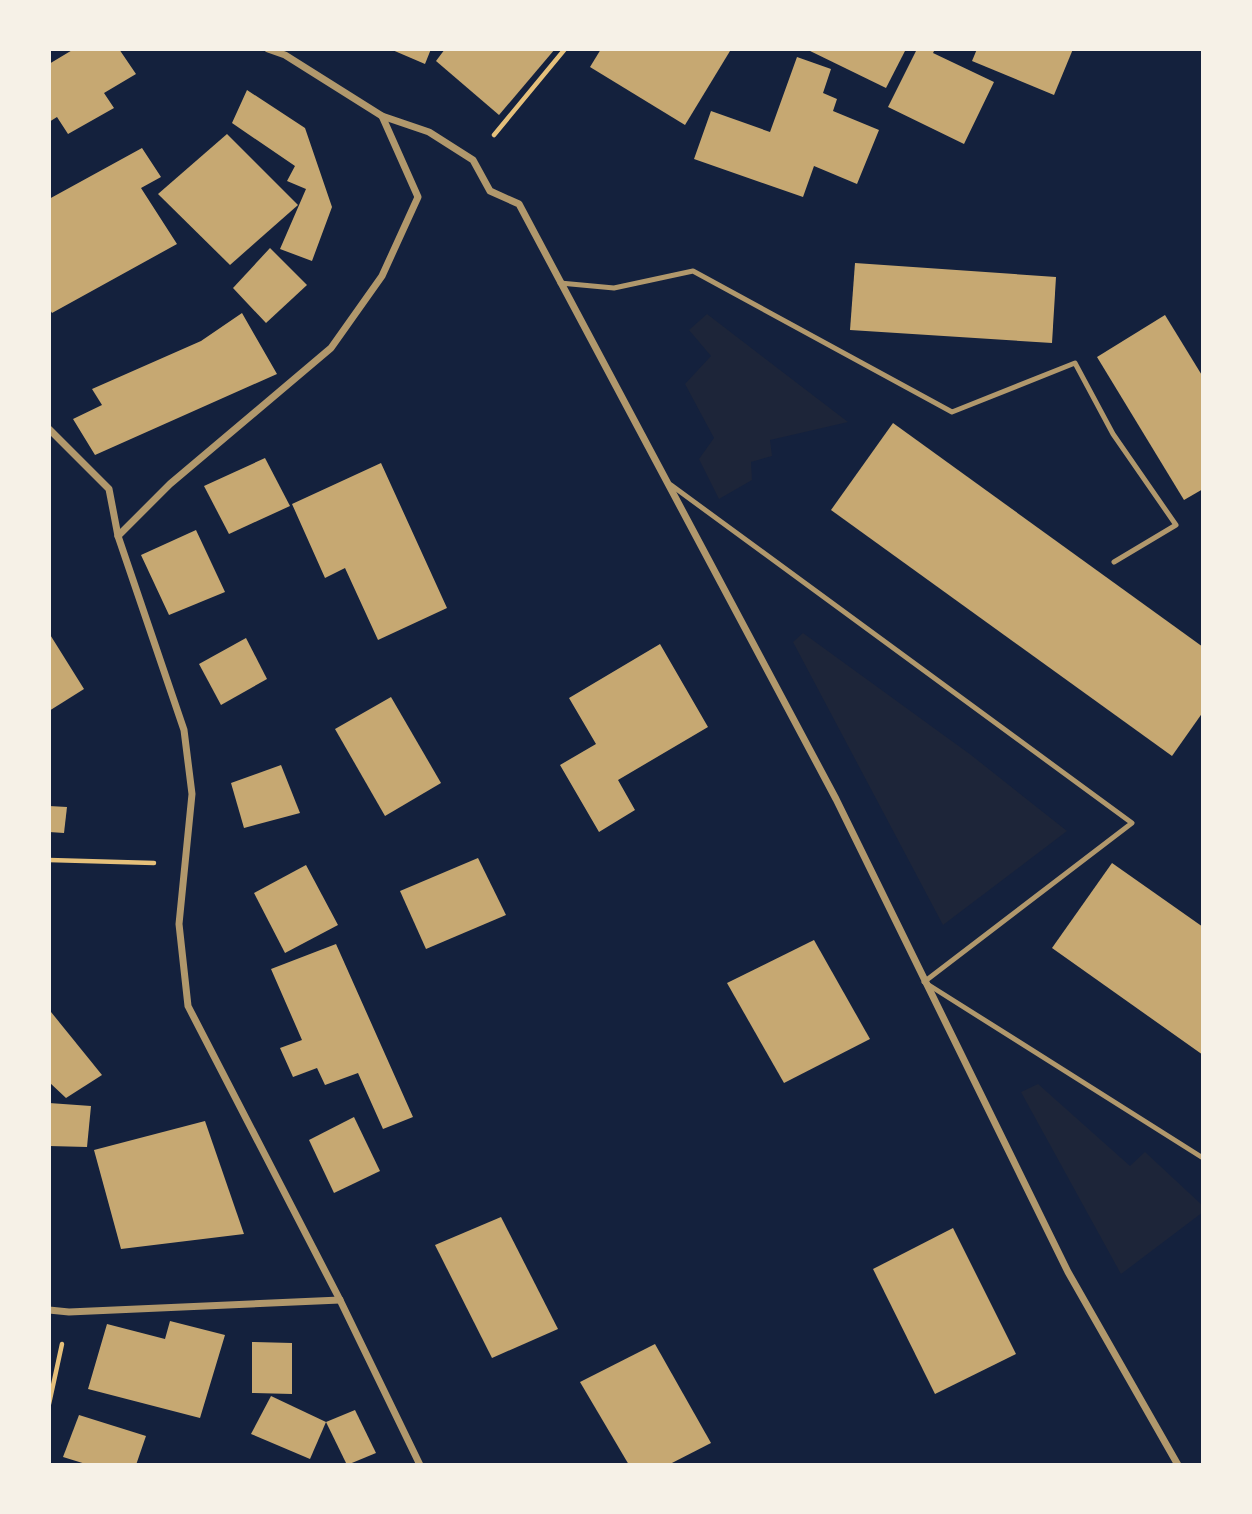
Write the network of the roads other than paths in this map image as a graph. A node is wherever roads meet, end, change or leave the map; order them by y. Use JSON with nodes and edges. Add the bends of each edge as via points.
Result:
{"nodes":[{"id":1,"x":268,"y":49,"type":"edge"},
{"id":2,"x":382,"y":117,"type":"junction"},
{"id":3,"x":560,"y":284,"type":"junction"},
{"id":4,"x":49,"y":429,"type":"edge"},
{"id":5,"x":671,"y":485,"type":"junction"},
{"id":6,"x":118,"y":536,"type":"junction"},
{"id":7,"x":1114,"y":562,"type":"dead end"},
{"id":8,"x":924,"y":982,"type":"junction"},
{"id":9,"x":1203,"y":1158,"type":"edge"},
{"id":10,"x":340,"y":1300,"type":"junction"},
{"id":11,"x":49,"y":1310,"type":"edge"},
{"id":12,"x":420,"y":1465,"type":"edge"},
{"id":13,"x":1178,"y":1465,"type":"edge"}],
"edges":[{"from":1,"to":2,"type":"street","via":[[285,55]]},
{"from":2,"to":3,"type":"street","via":[[429,132],[473,160],[490,191],[519,204]]},
{"from":2,"to":6,"type":"street","via":[[418,197],[382,276],[331,348],[170,484]]},
{"from":3,"to":5,"type":"street"},
{"from":3,"to":7,"type":"lane","via":[[614,288],[693,271],[952,412],[1075,363],[1113,434],[1176,525]]},
{"from":4,"to":6,"type":"street","via":[[110,489]]},
{"from":5,"to":8,"type":"street","via":[[836,799]]},
{"from":5,"to":8,"type":"lane","via":[[1132,823]]},
{"from":6,"to":10,"type":"street","via":[[184,730],[192,794],[179,924],[188,1006]]},
{"from":8,"to":9,"type":"lane"},
{"from":8,"to":13,"type":"street","via":[[1068,1272]]},
{"from":10,"to":11,"type":"street"},
{"from":10,"to":12,"type":"street"}]}
